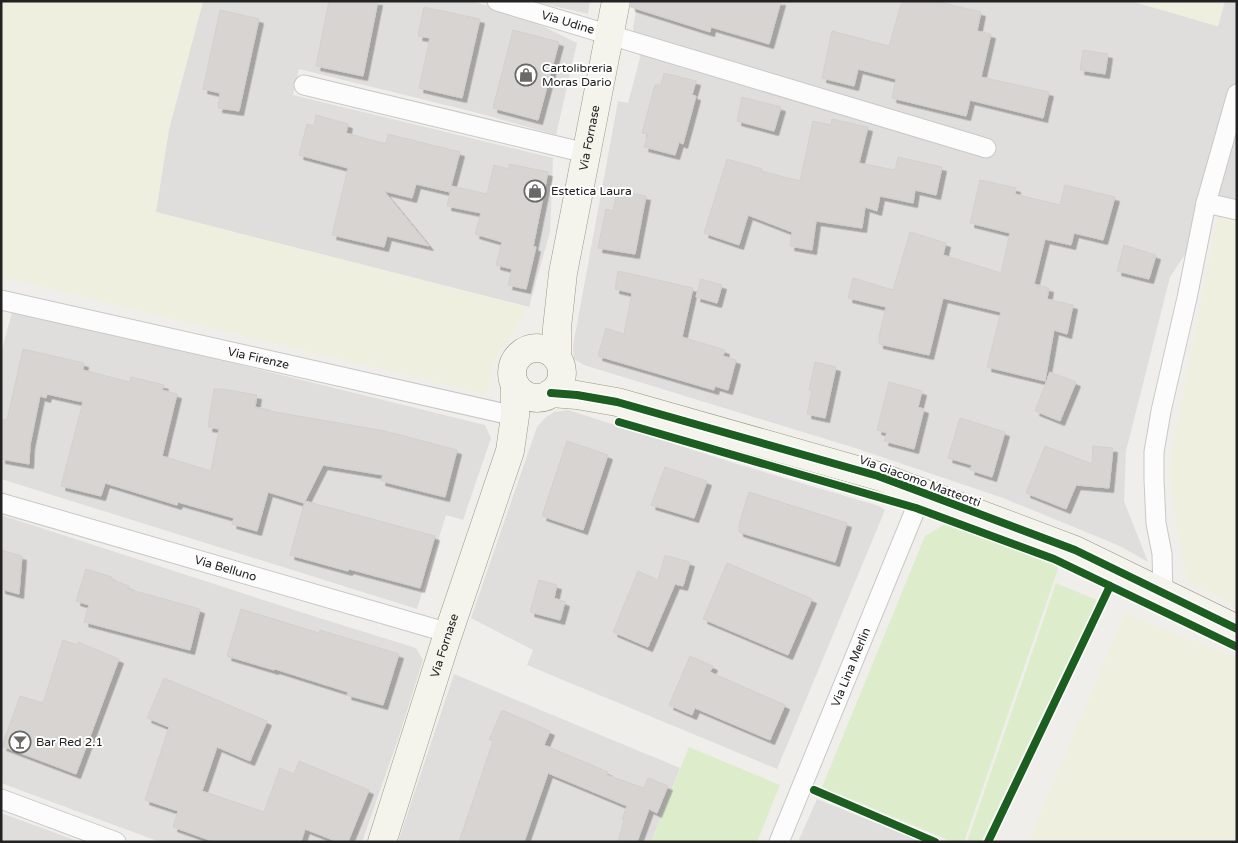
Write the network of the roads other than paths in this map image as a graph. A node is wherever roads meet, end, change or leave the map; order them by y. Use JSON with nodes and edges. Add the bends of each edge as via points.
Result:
{"nodes":[{"id":1,"x":497,"y":1,"type":"edge"},
{"id":2,"x":616,"y":1,"type":"edge"},
{"id":3,"x":610,"y":36,"type":"junction"},
{"id":4,"x":304,"y":85,"type":"dead end"},
{"id":5,"x":1237,"y":94,"type":"edge"},
{"id":6,"x":986,"y":148,"type":"dead end"},
{"id":7,"x":586,"y":154,"type":"junction"},
{"id":8,"x":1206,"y":203,"type":"junction"},
{"id":9,"x":1237,"y":210,"type":"edge"},
{"id":10,"x":563,"y":273,"type":"junction"},
{"id":11,"x":1,"y":300,"type":"edge"},
{"id":12,"x":527,"y":349,"type":"junction"},
{"id":13,"x":559,"y":361,"type":"junction"},
{"id":14,"x":515,"y":385,"type":"junction"},
{"id":15,"x":548,"y":395,"type":"junction"},
{"id":16,"x":616,"y":402,"type":"junction"},
{"id":17,"x":515,"y":416,"type":"junction"},
{"id":18,"x":510,"y":451,"type":"junction"},
{"id":19,"x":921,"y":492,"type":"junction"},
{"id":20,"x":1,"y":503,"type":"edge"},
{"id":21,"x":1163,"y":594,"type":"junction"},
{"id":22,"x":1237,"y":629,"type":"edge"},
{"id":23,"x":448,"y":634,"type":"junction"},
{"id":24,"x":1,"y":799,"type":"edge"},
{"id":25,"x":116,"y":842,"type":"edge"},
{"id":26,"x":382,"y":842,"type":"edge"},
{"id":27,"x":779,"y":842,"type":"edge"}],
"edges":[{"from":1,"to":3,"type":"street","name":"Via Udine"},
{"from":2,"to":3,"type":"street","name":"Via Fornase"},
{"from":3,"to":6,"type":"street","name":"Via Udine"},
{"from":3,"to":7,"type":"street","name":"Via Fornase"},
{"from":4,"to":7,"type":"street"},
{"from":5,"to":8,"type":"street"},
{"from":7,"to":10,"type":"street","name":"Via Fornase"},
{"from":8,"to":9,"type":"street"},
{"from":8,"to":21,"type":"street","via":[[1154,452]]},
{"from":10,"to":12,"type":"street","name":"Via Fornase"},
{"from":10,"to":13,"type":"street","name":"Via Fornase","via":[[557,328]]},
{"from":11,"to":17,"type":"street","name":"Via Firenze"},
{"from":12,"to":13,"type":"street","via":[[544,348]]},
{"from":12,"to":14,"type":"street","name":"Via Fornase","via":[[514,361],[512,377]]},
{"from":13,"to":15,"type":"street","name":"Via Fornase","via":[[561,380]]},
{"from":13,"to":16,"type":"street","name":"Via Giacomo Matteotti","via":[[573,378]]},
{"from":14,"to":15,"type":"street","via":[[528,396]]},
{"from":14,"to":17,"type":"street","name":"Via Fornase"},
{"from":15,"to":16,"type":"street","name":"Via Giacomo Matteotti","via":[[577,395]]},
{"from":15,"to":18,"type":"street","name":"Via Fornase","via":[[534,410]]},
{"from":16,"to":19,"type":"street","name":"Via Giacomo Matteotti","via":[[878,476]]},
{"from":17,"to":18,"type":"street","name":"Via Fornase"},
{"from":18,"to":23,"type":"street","name":"Via Fornase"},
{"from":19,"to":21,"type":"street","name":"Via Giacomo Matteotti","via":[[1075,550]]},
{"from":19,"to":27,"type":"street","name":"Via Lina Merlin"},
{"from":20,"to":23,"type":"street","name":"Via Belluno"},
{"from":21,"to":22,"type":"street","name":"Via Giacomo Matteotti"},
{"from":23,"to":26,"type":"street","name":"Via Fornase"},
{"from":24,"to":25,"type":"street"}]}
